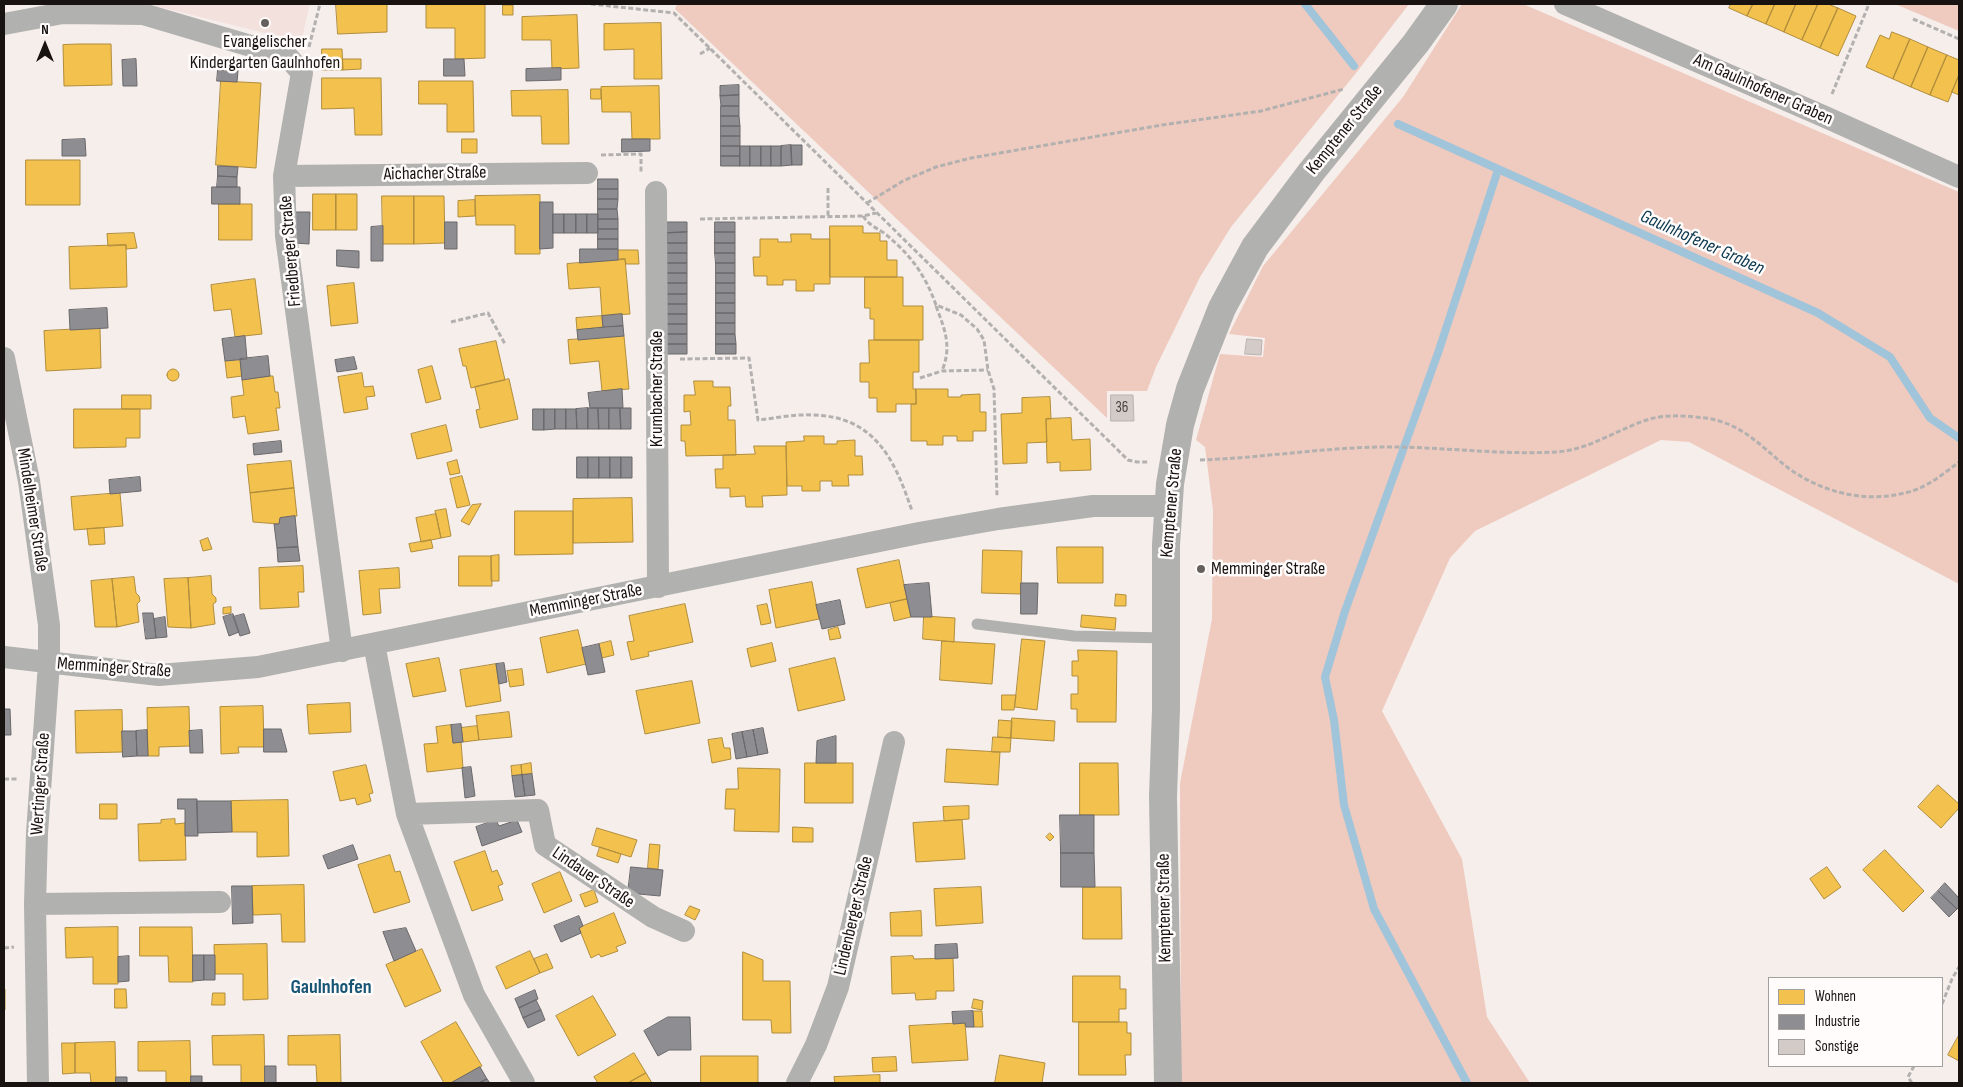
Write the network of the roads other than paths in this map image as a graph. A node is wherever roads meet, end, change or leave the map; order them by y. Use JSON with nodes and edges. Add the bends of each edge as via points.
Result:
{"nodes":[{"id":1,"x":1444,"y":4,"type":"edge"},
{"id":2,"x":1565,"y":4,"type":"edge"},
{"id":3,"x":4,"y":24,"type":"edge"},
{"id":4,"x":586,"y":173,"type":"road end"},
{"id":5,"x":284,"y":176,"type":"junction"},
{"id":6,"x":1959,"y":178,"type":"edge"},
{"id":7,"x":656,"y":192,"type":"road end"},
{"id":8,"x":4,"y":358,"type":"edge"},
{"id":9,"x":1168,"y":506,"type":"junction"},
{"id":10,"x":658,"y":587,"type":"junction"},
{"id":11,"x":976,"y":624,"type":"dead end"},
{"id":12,"x":1166,"y":638,"type":"junction"},
{"id":13,"x":374,"y":644,"type":"junction"},
{"id":14,"x":342,"y":651,"type":"junction"},
{"id":15,"x":4,"y":657,"type":"edge"},
{"id":16,"x":49,"y":664,"type":"junction"},
{"id":17,"x":894,"y":742,"type":"dead end"},
{"id":18,"x":407,"y":814,"type":"junction"},
{"id":19,"x":220,"y":902,"type":"dead end"},
{"id":20,"x":35,"y":904,"type":"junction"},
{"id":21,"x":684,"y":931,"type":"dead end"},
{"id":22,"x":38,"y":1083,"type":"edge"},
{"id":23,"x":524,"y":1083,"type":"edge"},
{"id":24,"x":797,"y":1083,"type":"edge"},
{"id":25,"x":1168,"y":1083,"type":"edge"}],
"edges":[{"from":1,"to":9,"type":"street","name":"Kemptener Straße","via":[[1275,219],[1239,275],[1193,381],[1180,424]]},
{"from":2,"to":6,"type":"street","name":"Am Gaulnhofener Graben"},
{"from":3,"to":5,"type":"street","name":"Friedberger Straße","via":[[63,13],[144,14],[288,57],[302,73]]},
{"from":4,"to":5,"type":"street","name":"Aichacher Straße"},
{"from":5,"to":14,"type":"street","name":"Friedberger Straße","via":[[286,236]]},
{"from":7,"to":10,"type":"street","name":"Krumbacher Straße"},
{"from":8,"to":16,"type":"street","name":"Mindelheimer Straße","via":[[29,481],[50,625]]},
{"from":9,"to":10,"type":"street","name":"Memminger Straße","via":[[1093,506],[998,519]]},
{"from":9,"to":12,"type":"street","name":"Kemptener Straße"},
{"from":10,"to":13,"type":"street","name":"Memminger Straße"},
{"from":11,"to":12,"type":"lane","via":[[1074,636]]},
{"from":12,"to":25,"type":"street","name":"Kemptener Straße","via":[[1163,797]]},
{"from":13,"to":14,"type":"street","name":"Memminger Straße"},
{"from":13,"to":18,"type":"street"},
{"from":14,"to":16,"type":"street","name":"Memminger Straße","via":[[258,667],[158,675]]},
{"from":15,"to":16,"type":"street","name":"Memminger Straße"},
{"from":16,"to":20,"type":"street","name":"Wertinger Straße"},
{"from":17,"to":24,"type":"street","name":"Lindenberger Straße","via":[[838,986],[816,1045]]},
{"from":18,"to":21,"type":"street","name":"Lindauer Straße","via":[[538,810],[545,845],[653,917]]},
{"from":18,"to":23,"type":"street","via":[[474,995]]},
{"from":19,"to":20,"type":"street"},
{"from":20,"to":22,"type":"street","name":"Wertinger Straße"}]}
